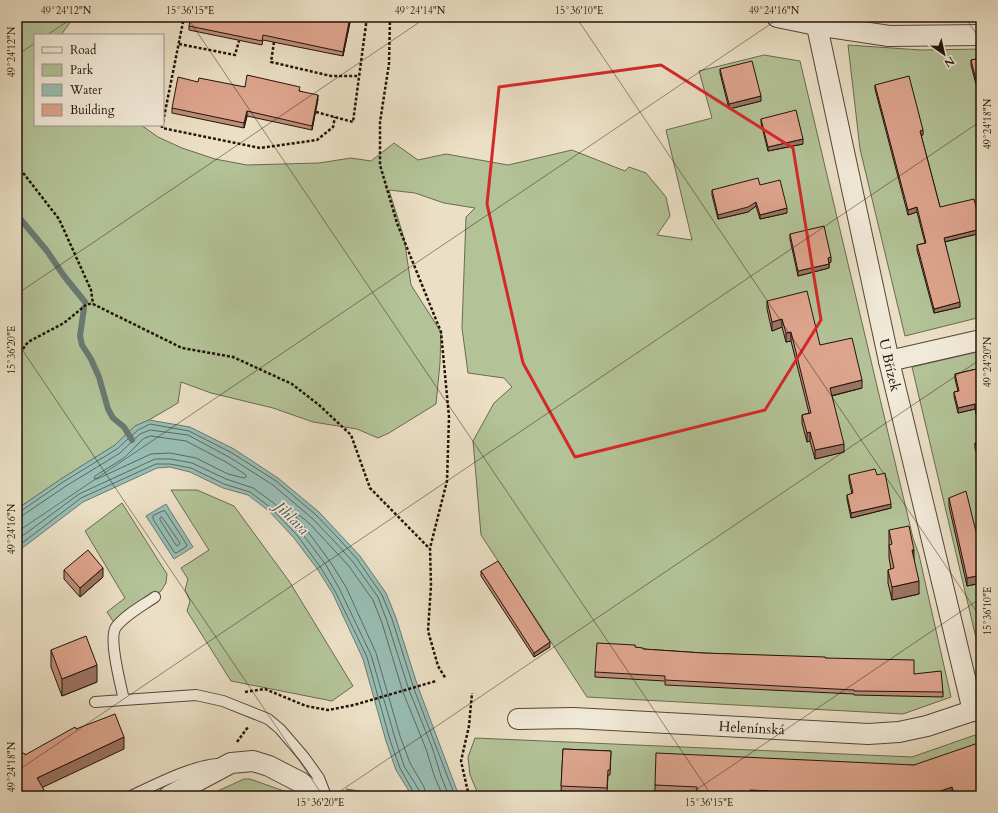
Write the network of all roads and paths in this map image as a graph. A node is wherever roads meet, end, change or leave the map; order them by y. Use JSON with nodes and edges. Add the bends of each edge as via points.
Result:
{"nodes":[{"id":1,"x":184,"y":17,"type":"edge"},
{"id":2,"x":367,"y":17,"type":"edge"},
{"id":3,"x":390,"y":17,"type":"edge"},
{"id":4,"x":777,"y":17,"type":"edge"},
{"id":5,"x":816,"y":21,"type":"edge"},
{"id":6,"x":981,"y":35,"type":"edge"},
{"id":7,"x":239,"y":41,"type":"edge"},
{"id":8,"x":274,"y":42,"type":"edge"},
{"id":9,"x":179,"y":44,"type":"junction"},
{"id":10,"x":359,"y":76,"type":"junction"},
{"id":11,"x":316,"y":112,"type":"edge"},
{"id":12,"x":335,"y":117,"type":"junction"},
{"id":13,"x":164,"y":119,"type":"edge"},
{"id":14,"x":162,"y":126,"type":"edge"},
{"id":15,"x":17,"y":165,"type":"edge"},
{"id":16,"x":93,"y":304,"type":"junction"},
{"id":17,"x":981,"y":340,"type":"edge"},
{"id":18,"x":17,"y":357,"type":"edge"},
{"id":19,"x":889,"y":362,"type":"junction"},
{"id":20,"x":430,"y":548,"type":"junction"},
{"id":21,"x":155,"y":598,"type":"dead end"},
{"id":22,"x":446,"y":679,"type":"dead end"},
{"id":23,"x":436,"y":681,"type":"dead end"},
{"id":24,"x":472,"y":693,"type":"dead end"},
{"id":25,"x":124,"y":700,"type":"junction"},
{"id":26,"x":224,"y":701,"type":"junction"},
{"id":27,"x":94,"y":702,"type":"dead end"},
{"id":28,"x":977,"y":709,"type":"edge"},
{"id":29,"x":258,"y":716,"type":"junction"},
{"id":30,"x":518,"y":719,"type":"dead end"},
{"id":31,"x":231,"y":763,"type":"junction"},
{"id":32,"x":131,"y":796,"type":"edge"},
{"id":33,"x":169,"y":796,"type":"edge"},
{"id":34,"x":320,"y":796,"type":"edge"},
{"id":35,"x":326,"y":796,"type":"edge"},
{"id":36,"x":470,"y":796,"type":"edge"}],
"edges":[{"from":1,"to":9,"type":"path"},
{"from":2,"to":10,"type":"path"},
{"from":3,"to":20,"type":"path","via":[[389,64],[380,122],[380,165],[397,223],[441,332],[449,417],[447,480]]},
{"from":4,"to":5,"type":"street"},
{"from":5,"to":6,"type":"street","via":[[889,36]]},
{"from":5,"to":19,"type":"street","name":"U Břízek"},
{"from":7,"to":9,"type":"path","via":[[235,55]]},
{"from":8,"to":10,"type":"path","via":[[271,62],[331,76]]},
{"from":9,"to":13,"type":"path"},
{"from":10,"to":12,"type":"path","via":[[353,122]]},
{"from":11,"to":12,"type":"path"},
{"from":12,"to":14,"type":"path","via":[[333,127],[317,140],[260,148],[162,128]]},
{"from":15,"to":16,"type":"path","via":[[59,219],[91,290]]},
{"from":16,"to":18,"type":"path","via":[[87,304],[64,323],[28,342]]},
{"from":16,"to":20,"type":"path","via":[[182,348],[233,357],[292,384],[352,435],[370,488]]},
{"from":17,"to":19,"type":"street"},
{"from":19,"to":28,"type":"street","name":"U Břízek"},
{"from":20,"to":22,"type":"path","via":[[428,630],[438,666]]},
{"from":21,"to":25,"type":"lane","via":[[122,620],[114,629],[113,644]]},
{"from":23,"to":26,"type":"path","via":[[328,710],[306,706],[265,689],[238,693]]},
{"from":24,"to":36,"type":"path","via":[[469,726],[460,761]]},
{"from":25,"to":26,"type":"lane","via":[[196,695]]},
{"from":25,"to":27,"type":"lane"},
{"from":26,"to":29,"type":"lane"},
{"from":28,"to":30,"type":"street","name":"Helenínská","via":[[927,726],[899,732],[868,734],[574,718]]},
{"from":29,"to":31,"type":"path","via":[[243,732],[234,747]]},
{"from":29,"to":35,"type":"lane","via":[[280,729],[304,757],[319,778]]},
{"from":31,"to":32,"type":"lane","via":[[208,764]]},
{"from":31,"to":33,"type":"street"},
{"from":31,"to":34,"type":"street","via":[[253,761],[269,766]]}]}
